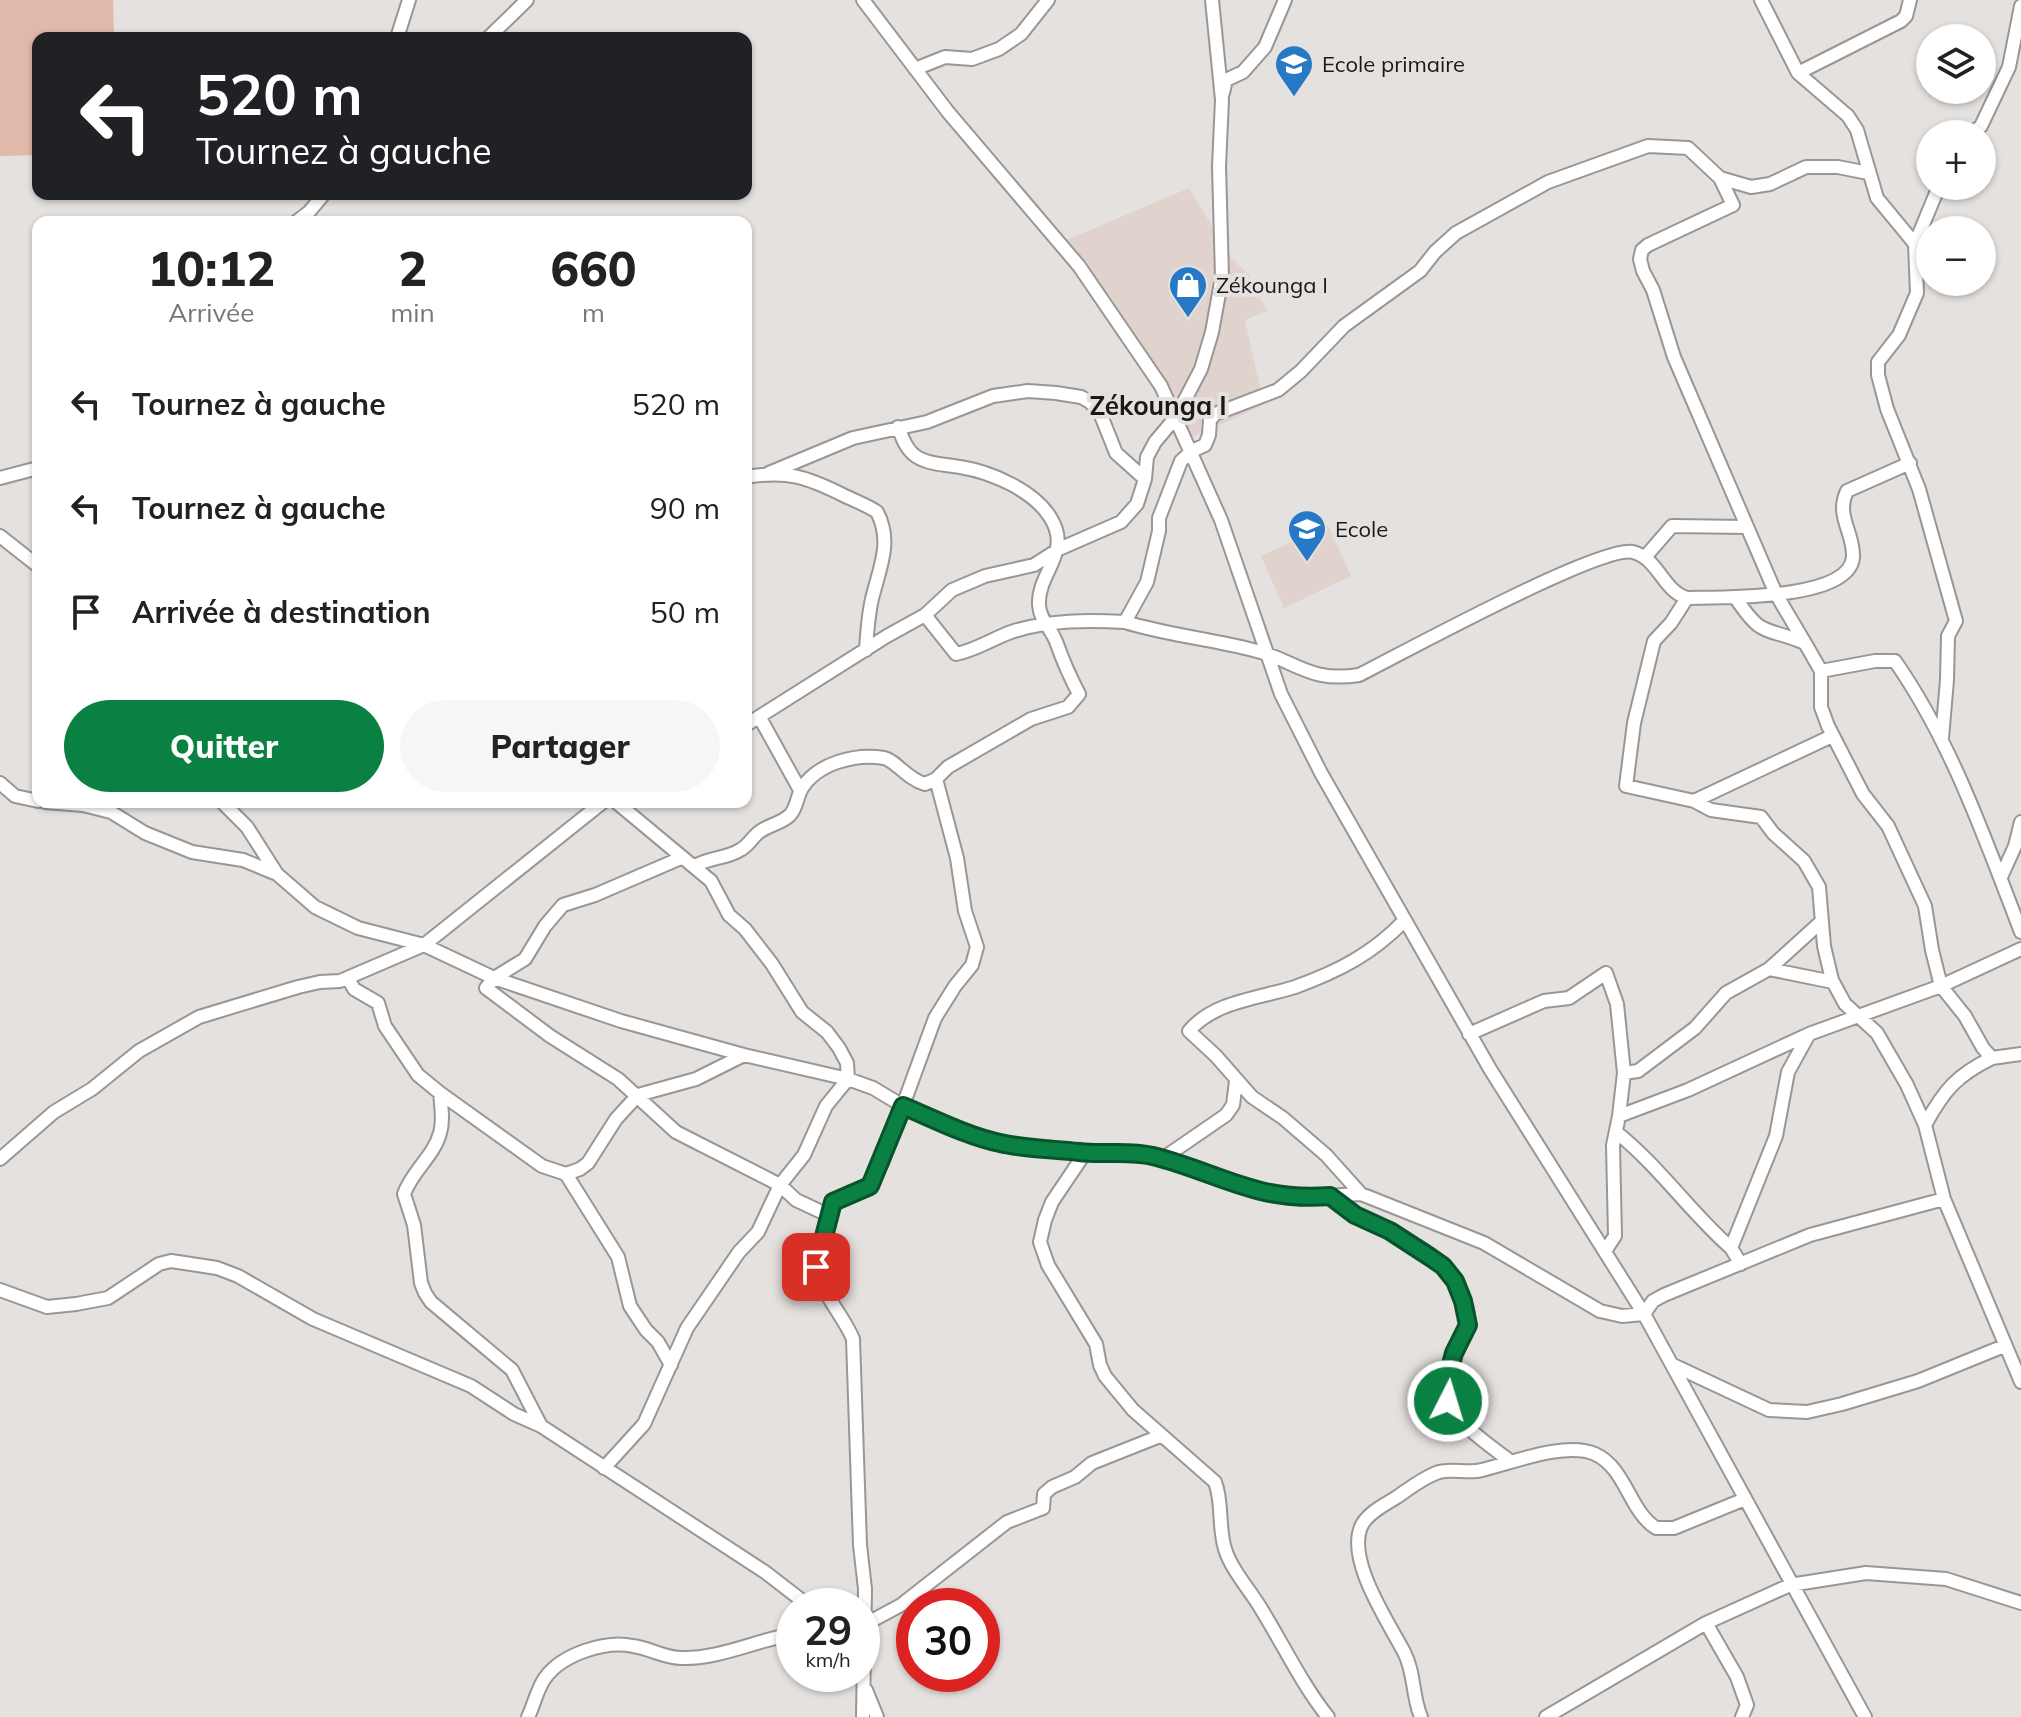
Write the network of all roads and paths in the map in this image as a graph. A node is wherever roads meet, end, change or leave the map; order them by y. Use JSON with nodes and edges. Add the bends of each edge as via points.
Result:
{"nodes":[{"id":1,"x":409,"y":0,"type":"edge"},
{"id":2,"x":527,"y":0,"type":"edge"},
{"id":3,"x":863,"y":0,"type":"edge"},
{"id":4,"x":1048,"y":0,"type":"edge"},
{"id":5,"x":1212,"y":0,"type":"edge"},
{"id":6,"x":1285,"y":0,"type":"edge"},
{"id":7,"x":1761,"y":0,"type":"edge"},
{"id":8,"x":1910,"y":0,"type":"edge"},
{"id":9,"x":2021,"y":6,"type":"edge"},
{"id":10,"x":399,"y":32,"type":"edge"},
{"id":11,"x":494,"y":32,"type":"edge"},
{"id":12,"x":915,"y":69,"type":"junction"},
{"id":13,"x":1798,"y":73,"type":"junction"},
{"id":14,"x":1222,"y":100,"type":"junction"},
{"id":15,"x":1983,"y":120,"type":"edge"},
{"id":16,"x":1868,"y":173,"type":"junction"},
{"id":17,"x":1720,"y":178,"type":"junction"},
{"id":18,"x":318,"y":200,"type":"edge"},
{"id":19,"x":1933,"y":200,"type":"edge"},
{"id":20,"x":302,"y":216,"type":"edge"},
{"id":21,"x":1915,"y":244,"type":"junction"},
{"id":22,"x":1176,"y":417,"type":"junction"},
{"id":23,"x":898,"y":427,"type":"junction"},
{"id":24,"x":1192,"y":451,"type":"junction"},
{"id":25,"x":1910,"y":463,"type":"junction"},
{"id":26,"x":32,"y":470,"type":"edge"},
{"id":27,"x":769,"y":473,"type":"junction"},
{"id":28,"x":752,"y":476,"type":"edge"},
{"id":29,"x":0,"y":478,"type":"edge"},
{"id":30,"x":1145,"y":479,"type":"junction"},
{"id":31,"x":1137,"y":504,"type":"junction"},
{"id":32,"x":1159,"y":518,"type":"junction"},
{"id":33,"x":1747,"y":527,"type":"junction"},
{"id":34,"x":0,"y":536,"type":"edge"},
{"id":35,"x":1059,"y":549,"type":"junction"},
{"id":36,"x":1646,"y":556,"type":"junction"},
{"id":37,"x":32,"y":561,"type":"edge"},
{"id":38,"x":1776,"y":594,"type":"junction"},
{"id":39,"x":1735,"y":597,"type":"junction"},
{"id":40,"x":1687,"y":598,"type":"junction"},
{"id":41,"x":925,"y":615,"type":"junction"},
{"id":42,"x":1125,"y":622,"type":"junction"},
{"id":43,"x":1044,"y":624,"type":"junction"},
{"id":44,"x":1805,"y":643,"type":"junction"},
{"id":45,"x":866,"y":650,"type":"junction"},
{"id":46,"x":1266,"y":653,"type":"junction"},
{"id":47,"x":1821,"y":671,"type":"junction"},
{"id":48,"x":760,"y":718,"type":"junction"},
{"id":49,"x":752,"y":722,"type":"edge"},
{"id":50,"x":1832,"y":736,"type":"junction"},
{"id":51,"x":1942,"y":738,"type":"junction"},
{"id":52,"x":936,"y":779,"type":"junction"},
{"id":53,"x":0,"y":783,"type":"edge"},
{"id":54,"x":800,"y":790,"type":"junction"},
{"id":55,"x":32,"y":800,"type":"edge"},
{"id":56,"x":1694,"y":801,"type":"junction"},
{"id":57,"x":95,"y":808,"type":"edge"},
{"id":58,"x":228,"y":808,"type":"edge"},
{"id":59,"x":595,"y":808,"type":"edge"},
{"id":60,"x":623,"y":808,"type":"edge"},
{"id":61,"x":2021,"y":822,"type":"edge"},
{"id":62,"x":681,"y":858,"type":"junction"},
{"id":63,"x":695,"y":866,"type":"junction"},
{"id":64,"x":277,"y":874,"type":"junction"},
{"id":65,"x":2001,"y":877,"type":"junction"},
{"id":66,"x":1404,"y":921,"type":"junction"},
{"id":67,"x":1822,"y":921,"type":"junction"},
{"id":68,"x":2021,"y":932,"type":"edge"},
{"id":69,"x":424,"y":945,"type":"junction"},
{"id":70,"x":2021,"y":949,"type":"edge"},
{"id":71,"x":1769,"y":969,"type":"junction"},
{"id":72,"x":348,"y":978,"type":"junction"},
{"id":73,"x":494,"y":978,"type":"junction"},
{"id":74,"x":1833,"y":982,"type":"junction"},
{"id":75,"x":1941,"y":986,"type":"junction"},
{"id":76,"x":1859,"y":1016,"type":"junction"},
{"id":77,"x":1469,"y":1034,"type":"junction"},
{"id":78,"x":1809,"y":1034,"type":"junction"},
{"id":79,"x":2021,"y":1054,"type":"edge"},
{"id":80,"x":744,"y":1055,"type":"junction"},
{"id":81,"x":1992,"y":1058,"type":"junction"},
{"id":82,"x":1624,"y":1073,"type":"junction"},
{"id":83,"x":848,"y":1079,"type":"junction"},
{"id":84,"x":1236,"y":1081,"type":"junction"},
{"id":85,"x":440,"y":1093,"type":"junction"},
{"id":86,"x":638,"y":1095,"type":"junction"},
{"id":87,"x":903,"y":1106,"type":"junction"},
{"id":88,"x":1619,"y":1116,"type":"junction"},
{"id":89,"x":1925,"y":1125,"type":"junction"},
{"id":90,"x":1616,"y":1132,"type":"junction"},
{"id":91,"x":1085,"y":1153,"type":"junction"},
{"id":92,"x":0,"y":1159,"type":"edge"},
{"id":93,"x":1162,"y":1159,"type":"junction"},
{"id":94,"x":566,"y":1174,"type":"junction"},
{"id":95,"x":780,"y":1185,"type":"junction"},
{"id":96,"x":1361,"y":1194,"type":"junction"},
{"id":97,"x":1330,"y":1196,"type":"junction"},
{"id":98,"x":1944,"y":1199,"type":"junction"},
{"id":99,"x":828,"y":1215,"type":"junction"},
{"id":100,"x":1731,"y":1248,"type":"junction"},
{"id":101,"x":1605,"y":1251,"type":"junction"},
{"id":102,"x":1741,"y":1264,"type":"junction"},
{"id":103,"x":0,"y":1290,"type":"edge"},
{"id":104,"x":1644,"y":1314,"type":"junction"},
{"id":105,"x":2004,"y":1346,"type":"junction"},
{"id":106,"x":671,"y":1365,"type":"junction"},
{"id":107,"x":1671,"y":1365,"type":"junction"},
{"id":108,"x":2021,"y":1382,"type":"edge"},
{"id":109,"x":541,"y":1426,"type":"junction"},
{"id":110,"x":1160,"y":1436,"type":"junction"},
{"id":111,"x":1510,"y":1461,"type":"junction"},
{"id":112,"x":604,"y":1468,"type":"junction"},
{"id":113,"x":1745,"y":1499,"type":"junction"},
{"id":114,"x":1790,"y":1585,"type":"junction"},
{"id":115,"x":786,"y":1588,"type":"edge"},
{"id":116,"x":863,"y":1588,"type":"edge"},
{"id":117,"x":2021,"y":1603,"type":"edge"},
{"id":118,"x":880,"y":1616,"type":"edge"},
{"id":119,"x":1706,"y":1623,"type":"junction"},
{"id":120,"x":776,"y":1639,"type":"edge"},
{"id":121,"x":862,"y":1692,"type":"edge"},
{"id":122,"x":867,"y":1692,"type":"edge"},
{"id":123,"x":1747,"y":1713,"type":"edge"},
{"id":124,"x":528,"y":1717,"type":"edge"},
{"id":125,"x":863,"y":1717,"type":"edge"},
{"id":126,"x":877,"y":1717,"type":"edge"},
{"id":127,"x":1328,"y":1717,"type":"edge"},
{"id":128,"x":1421,"y":1717,"type":"edge"},
{"id":129,"x":1546,"y":1717,"type":"edge"},
{"id":130,"x":1865,"y":1717,"type":"edge"}],
"edges":[{"from":1,"to":10,"type":"street"},
{"from":2,"to":11,"type":"street"},
{"from":3,"to":12,"type":"street"},
{"from":4,"to":12,"type":"street","via":[[1021,34],[999,49],[972,59],[945,57]]},
{"from":5,"to":14,"type":"street"},
{"from":6,"to":14,"type":"street","via":[[1265,47],[1243,72],[1226,80]]},
{"from":7,"to":13,"type":"street"},
{"from":8,"to":13,"type":"street","via":[[1901,21]]},
{"from":9,"to":15,"type":"street","via":[[2009,67]]},
{"from":12,"to":22,"type":"street","via":[[1079,266]]},
{"from":13,"to":16,"type":"street","via":[[1848,116]]},
{"from":14,"to":22,"type":"street","via":[[1222,277],[1201,369]]},
{"from":16,"to":17,"type":"street","via":[[1806,167],[1751,187]]},
{"from":16,"to":21,"type":"street","via":[[1877,198]]},
{"from":17,"to":24,"type":"street","via":[[1688,148],[1648,146],[1548,182],[1456,233],[1420,271],[1344,326],[1278,390],[1215,414],[1205,445]]},
{"from":17,"to":33,"type":"street","via":[[1733,205],[1648,245],[1640,259],[1674,357]]},
{"from":18,"to":20,"type":"street"},
{"from":19,"to":21,"type":"street"},
{"from":21,"to":25,"type":"street","via":[[1917,293],[1877,369]]},
{"from":22,"to":24,"type":"street"},
{"from":22,"to":30,"type":"street","via":[[1147,457]]},
{"from":23,"to":27,"type":"street","via":[[853,438]]},
{"from":23,"to":30,"type":"street","via":[[947,416],[993,396],[1028,391],[1081,397],[1100,413],[1116,453]]},
{"from":23,"to":35,"type":"street","via":[[919,458],[1004,481],[1032,499],[1052,519]]},
{"from":24,"to":32,"type":"street","via":[[1181,461]]},
{"from":24,"to":46,"type":"street"},
{"from":25,"to":38,"type":"street","via":[[1847,491],[1842,518],[1853,554],[1848,569],[1823,586]]},
{"from":25,"to":51,"type":"street","via":[[1956,621],[1948,636]]},
{"from":26,"to":29,"type":"street"},
{"from":27,"to":28,"type":"street"},
{"from":27,"to":45,"type":"street","via":[[818,482],[877,512],[885,553]]},
{"from":30,"to":31,"type":"street"},
{"from":31,"to":32,"type":"street"},
{"from":31,"to":35,"type":"street","via":[[1121,522]]},
{"from":32,"to":42,"type":"street","via":[[1147,582]]},
{"from":33,"to":36,"type":"street","via":[[1672,526]]},
{"from":33,"to":38,"type":"street"},
{"from":34,"to":37,"type":"street"},
{"from":35,"to":41,"type":"street","via":[[1026,568],[985,576],[952,590]]},
{"from":35,"to":43,"type":"street","via":[[1042,587]]},
{"from":36,"to":40,"type":"street","via":[[1676,594]]},
{"from":36,"to":46,"type":"street","via":[[1629,551],[1605,556],[1359,675],[1312,674]]},
{"from":38,"to":39,"type":"street"},
{"from":38,"to":44,"type":"street"},
{"from":39,"to":40,"type":"street"},
{"from":39,"to":44,"type":"street","via":[[1763,631]]},
{"from":40,"to":56,"type":"street","via":[[1654,641],[1634,723],[1626,786]]},
{"from":41,"to":43,"type":"street","via":[[956,654]]},
{"from":41,"to":45,"type":"street"},
{"from":42,"to":43,"type":"street"},
{"from":42,"to":46,"type":"street"},
{"from":43,"to":52,"type":"street","via":[[1079,694],[1068,707],[1031,719]]},
{"from":44,"to":47,"type":"street"},
{"from":45,"to":48,"type":"street"},
{"from":46,"to":66,"type":"street","via":[[1321,773]]},
{"from":47,"to":50,"type":"street","via":[[1821,707]]},
{"from":47,"to":51,"type":"street","via":[[1895,661]]},
{"from":48,"to":49,"type":"street"},
{"from":48,"to":54,"type":"street"},
{"from":50,"to":56,"type":"street"},
{"from":50,"to":75,"type":"street","via":[[1863,794],[1888,826],[1925,906]]},
{"from":51,"to":65,"type":"street"},
{"from":52,"to":54,"type":"street","via":[[925,784],[889,759],[860,757],[828,766]]},
{"from":52,"to":87,"type":"street","via":[[977,947],[972,965],[935,1018]]},
{"from":53,"to":55,"type":"street","via":[[15,796]]},
{"from":54,"to":63,"type":"street","via":[[786,818],[741,850]]},
{"from":56,"to":67,"type":"street","via":[[1711,810],[1766,820],[1809,867],[1821,896]]},
{"from":57,"to":64,"type":"street","via":[[192,852],[243,860]]},
{"from":58,"to":64,"type":"street"},
{"from":59,"to":69,"type":"street"},
{"from":60,"to":62,"type":"street"},
{"from":61,"to":65,"type":"street"},
{"from":62,"to":63,"type":"street"},
{"from":62,"to":73,"type":"street","via":[[563,905],[525,959]]},
{"from":63,"to":83,"type":"street","via":[[772,964],[802,1012],[839,1048]]},
{"from":64,"to":69,"type":"street","via":[[342,922]]},
{"from":65,"to":68,"type":"street"},
{"from":66,"to":77,"type":"street"},
{"from":66,"to":84,"type":"street","via":[[1383,943],[1350,964],[1292,988],[1240,1001],[1192,1027],[1191,1035]]},
{"from":67,"to":71,"type":"street"},
{"from":67,"to":74,"type":"street"},
{"from":69,"to":72,"type":"street"},
{"from":69,"to":73,"type":"street"},
{"from":70,"to":75,"type":"street"},
{"from":71,"to":74,"type":"street"},
{"from":71,"to":82,"type":"street","via":[[1726,993],[1695,1028],[1644,1067]]},
{"from":72,"to":85,"type":"street","via":[[362,996],[378,1003],[385,1026],[412,1067]]},
{"from":72,"to":92,"type":"street","via":[[223,1009],[165,1035],[54,1112]]},
{"from":73,"to":80,"type":"street"},
{"from":73,"to":86,"type":"street","via":[[486,988],[491,994]]},
{"from":74,"to":76,"type":"street"},
{"from":75,"to":76,"type":"street"},
{"from":75,"to":81,"type":"street"},
{"from":76,"to":78,"type":"street"},
{"from":76,"to":89,"type":"street","via":[[1884,1044]]},
{"from":77,"to":82,"type":"street","via":[[1544,1001],[1569,998],[1606,973],[1617,1004]]},
{"from":77,"to":101,"type":"street"},
{"from":78,"to":88,"type":"street"},
{"from":78,"to":100,"type":"street","via":[[1788,1072],[1776,1136]]},
{"from":79,"to":81,"type":"street"},
{"from":80,"to":83,"type":"street"},
{"from":80,"to":86,"type":"street","via":[[696,1079]]},
{"from":81,"to":89,"type":"street","via":[[1951,1085]]},
{"from":82,"to":88,"type":"street"},
{"from":83,"to":87,"type":"street"},
{"from":83,"to":95,"type":"street","via":[[826,1106],[804,1155]]},
{"from":84,"to":93,"type":"street","via":[[1226,1115]]},
{"from":84,"to":96,"type":"street","via":[[1326,1155]]},
{"from":85,"to":94,"type":"street","via":[[542,1166]]},
{"from":85,"to":109,"type":"street","via":[[441,1131],[404,1194],[414,1225],[421,1283],[431,1302],[512,1370]]},
{"from":86,"to":94,"type":"street","via":[[588,1163]]},
{"from":86,"to":95,"type":"street","via":[[676,1132]]},
{"from":87,"to":91,"type":"street","via":[[1000,1143]]},
{"from":87,"to":99,"type":"street","via":[[870,1186],[840,1197]]},
{"from":88,"to":90,"type":"street"},
{"from":89,"to":98,"type":"street"},
{"from":90,"to":100,"type":"street"},
{"from":90,"to":101,"type":"street","via":[[1615,1236]]},
{"from":91,"to":93,"type":"street","via":[[1127,1152]]},
{"from":91,"to":110,"type":"street","via":[[1052,1202],[1040,1242],[1048,1265],[1096,1344],[1105,1376]]},
{"from":93,"to":97,"type":"street","via":[[1269,1194]]},
{"from":94,"to":106,"type":"street","via":[[618,1257],[630,1306]]},
{"from":95,"to":99,"type":"street","via":[[796,1200]]},
{"from":95,"to":106,"type":"street","via":[[758,1232],[702,1303]]},
{"from":96,"to":97,"type":"street"},
{"from":96,"to":104,"type":"street","via":[[1484,1243],[1600,1311]]},
{"from":97,"to":111,"type":"street","via":[[1425,1253],[1455,1281],[1468,1325],[1449,1372],[1448,1401]]},
{"from":98,"to":102,"type":"street","via":[[1810,1235]]},
{"from":98,"to":105,"type":"street"},
{"from":99,"to":116,"type":"street","via":[[816,1267],[853,1339]]},
{"from":100,"to":102,"type":"street"},
{"from":101,"to":104,"type":"street"},
{"from":102,"to":104,"type":"street","via":[[1664,1295]]},
{"from":103,"to":109,"type":"street","via":[[47,1307],[108,1298],[171,1261],[217,1268],[313,1319],[471,1386]]},
{"from":104,"to":107,"type":"street"},
{"from":105,"to":107,"type":"street","via":[[1918,1381],[1807,1412],[1769,1410]]},
{"from":105,"to":108,"type":"street"},
{"from":106,"to":112,"type":"street","via":[[644,1424]]},
{"from":107,"to":113,"type":"street"},
{"from":109,"to":112,"type":"street"},
{"from":110,"to":118,"type":"street","via":[[1092,1463],[1052,1487],[1044,1494],[1043,1508],[1007,1522]]},
{"from":110,"to":127,"type":"street","via":[[1215,1482],[1226,1552]]},
{"from":111,"to":113,"type":"street","via":[[1575,1450],[1593,1453],[1607,1462],[1656,1528],[1674,1528]]},
{"from":111,"to":128,"type":"street","via":[[1475,1472],[1441,1471],[1368,1516],[1361,1526],[1362,1566],[1411,1668]]},
{"from":112,"to":115,"type":"street"},
{"from":113,"to":114,"type":"street"},
{"from":114,"to":117,"type":"street","via":[[1866,1573],[1946,1579]]},
{"from":114,"to":119,"type":"street"},
{"from":114,"to":130,"type":"street"},
{"from":119,"to":123,"type":"street","via":[[1737,1677]]},
{"from":119,"to":129,"type":"street"},
{"from":120,"to":124,"type":"street","via":[[679,1658],[626,1644],[594,1648],[546,1677]]},
{"from":121,"to":125,"type":"street"},
{"from":122,"to":126,"type":"street"}]}
